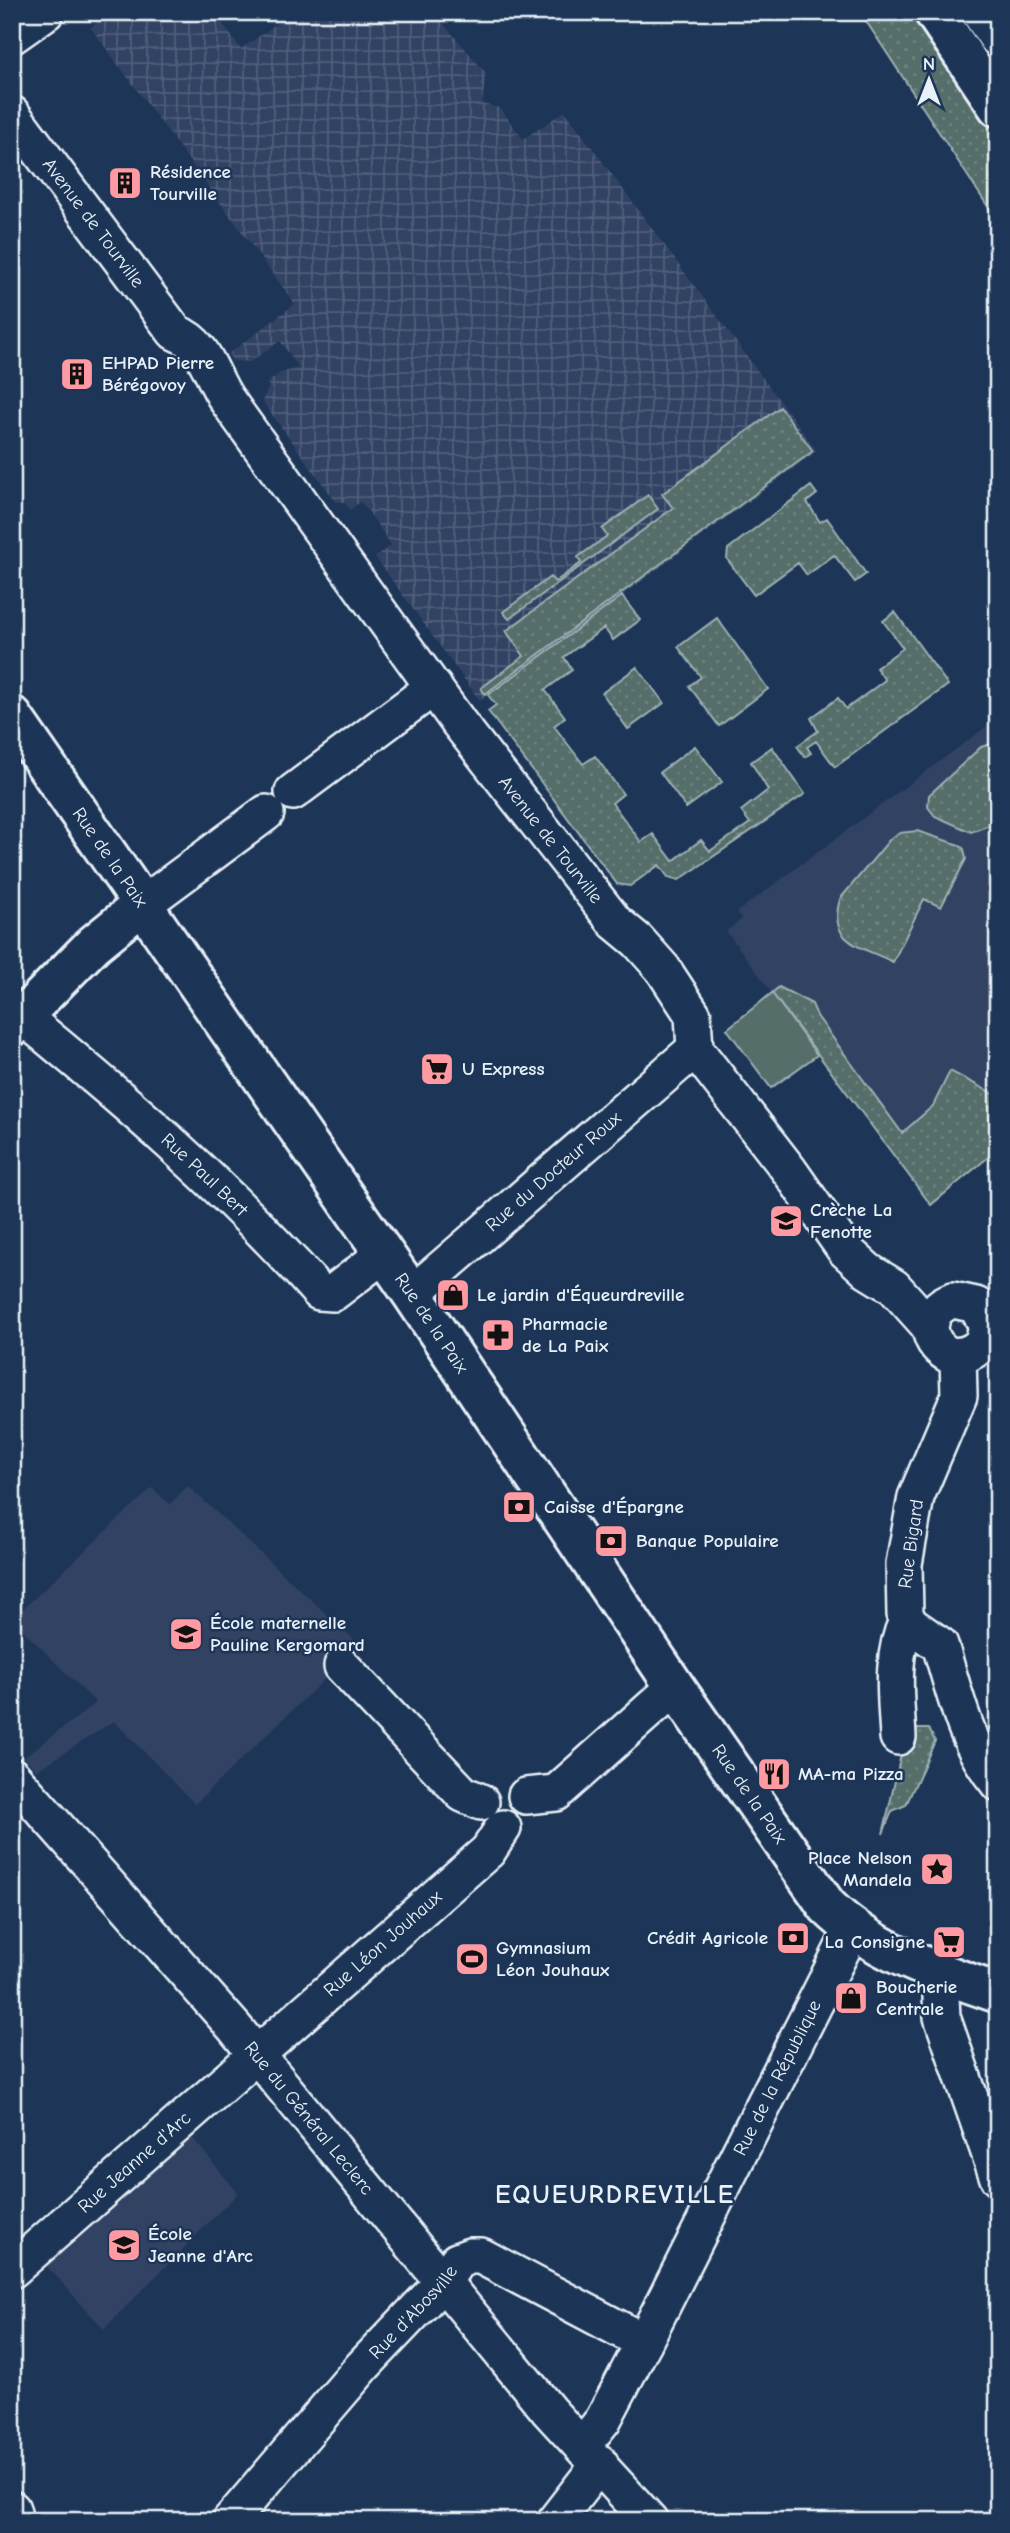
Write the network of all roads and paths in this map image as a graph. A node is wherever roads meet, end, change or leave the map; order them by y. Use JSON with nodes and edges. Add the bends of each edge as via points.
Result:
{"nodes":[{"id":1,"x":46,"y":12,"type":"edge"},
{"id":2,"x":934,"y":12,"type":"edge"},
{"id":3,"x":981,"y":12,"type":"edge"},
{"id":4,"x":12,"y":36,"type":"edge"},
{"id":5,"x":998,"y":37,"type":"edge"},
{"id":6,"x":998,"y":107,"type":"edge"},
{"id":7,"x":12,"y":114,"type":"edge"},
{"id":8,"x":433,"y":687,"type":"junction"},
{"id":9,"x":12,"y":716,"type":"edge"},
{"id":10,"x":142,"y":905,"type":"junction"},
{"id":11,"x":17,"y":1021,"type":"edge"},
{"id":12,"x":695,"y":1049,"type":"junction"},
{"id":13,"x":384,"y":1254,"type":"junction"},
{"id":14,"x":412,"y":1294,"type":"junction"},
{"id":15,"x":970,"y":1323,"type":"edge"},
{"id":16,"x":907,"y":1621,"type":"junction"},
{"id":17,"x":342,"y":1667,"type":"dead end"},
{"id":18,"x":675,"y":1687,"type":"junction"},
{"id":19,"x":898,"y":1737,"type":"dead end"},
{"id":20,"x":12,"y":1776,"type":"edge"},
{"id":21,"x":998,"y":1783,"type":"edge"},
{"id":22,"x":526,"y":1796,"type":"junction"},
{"id":23,"x":481,"y":1802,"type":"junction"},
{"id":24,"x":503,"y":1828,"type":"junction"},
{"id":25,"x":852,"y":1930,"type":"junction"},
{"id":26,"x":947,"y":1975,"type":"junction"},
{"id":27,"x":998,"y":1993,"type":"edge"},
{"id":28,"x":257,"y":2054,"type":"junction"},
{"id":29,"x":998,"y":2178,"type":"edge"},
{"id":30,"x":12,"y":2270,"type":"edge"},
{"id":31,"x":444,"y":2281,"type":"junction"},
{"id":32,"x":644,"y":2342,"type":"junction"},
{"id":33,"x":591,"y":2454,"type":"junction"},
{"id":34,"x":12,"y":2510,"type":"edge"},
{"id":35,"x":15,"y":2521,"type":"edge"},
{"id":36,"x":230,"y":2521,"type":"edge"},
{"id":37,"x":555,"y":2521,"type":"edge"},
{"id":38,"x":650,"y":2521,"type":"edge"}],
"edges":[{"from":1,"to":4,"type":"street"},
{"from":2,"to":6,"type":"main road"},
{"from":3,"to":5,"type":"main road"},
{"from":7,"to":8,"type":"street","name":"Avenue de Tourville","via":[[175,332],[185,361],[213,379]]},
{"from":8,"to":10,"type":"street"},
{"from":8,"to":12,"type":"street","name":"Avenue de Tourville","via":[[615,922],[663,970],[693,1015]]},
{"from":9,"to":10,"type":"main road","name":"Rue de la Paix"},
{"from":10,"to":11,"type":"main road","via":[[94,944]]},
{"from":10,"to":13,"type":"main road","name":"Rue de la Paix"},
{"from":11,"to":13,"type":"street","name":"Rue Paul Bert","via":[[182,1150],[239,1204],[319,1292],[333,1293]]},
{"from":12,"to":14,"type":"street","name":"Rue du Docteur Roux"},
{"from":12,"to":15,"type":"street","via":[[845,1250],[894,1287]]},
{"from":13,"to":14,"type":"main road","name":"Rue de la Paix"},
{"from":14,"to":18,"type":"main road","name":"Rue de la Paix"},
{"from":15,"to":16,"type":"street","name":"Rue Bigard","via":[[959,1396],[922,1479],[910,1526],[904,1564]]},
{"from":16,"to":19,"type":"street","name":"Rue Bigard","via":[[898,1640]]},
{"from":16,"to":21,"type":"street","via":[[940,1645],[961,1715]]},
{"from":17,"to":23,"type":"street","via":[[463,1794]]},
{"from":18,"to":22,"type":"street","via":[[556,1793]]},
{"from":18,"to":25,"type":"main road","name":"Rue de la Paix","via":[[827,1906]]},
{"from":20,"to":28,"type":"street","name":"Rue du Général Leclerc"},
{"from":22,"to":23,"type":"street","via":[[516,1784],[501,1781],[487,1788]]},
{"from":22,"to":24,"type":"street","name":"Rue Léon Jouhaux","via":[[523,1818]]},
{"from":23,"to":24,"type":"street","via":[[484,1817]]},
{"from":24,"to":28,"type":"street","name":"Rue Léon Jouhaux","via":[[488,1851]]},
{"from":25,"to":26,"type":"main road","name":"Rue de la Paix"},
{"from":25,"to":32,"type":"street","name":"Rue de la République"},
{"from":26,"to":27,"type":"main road","name":"Rue de la Paix"},
{"from":26,"to":29,"type":"street","via":[[942,2017]]},
{"from":28,"to":30,"type":"street","name":"Rue Jeanne d'Arc"},
{"from":28,"to":31,"type":"street","name":"Rue du Général Leclerc"},
{"from":31,"to":32,"type":"street","name":"Rue d'Abosville","via":[[457,2261],[481,2256]]},
{"from":31,"to":33,"type":"street","name":"Rue du Général Leclerc","via":[[549,2411]]},
{"from":31,"to":36,"type":"street","name":"Rue d'Abosville","via":[[363,2366]]},
{"from":32,"to":33,"type":"street","name":"Rue de la République","via":[[603,2420]]},
{"from":33,"to":37,"type":"street","name":"Rue de la République"},
{"from":33,"to":38,"type":"street","name":"Rue du Général Leclerc"},
{"from":34,"to":35,"type":"street"}]}
